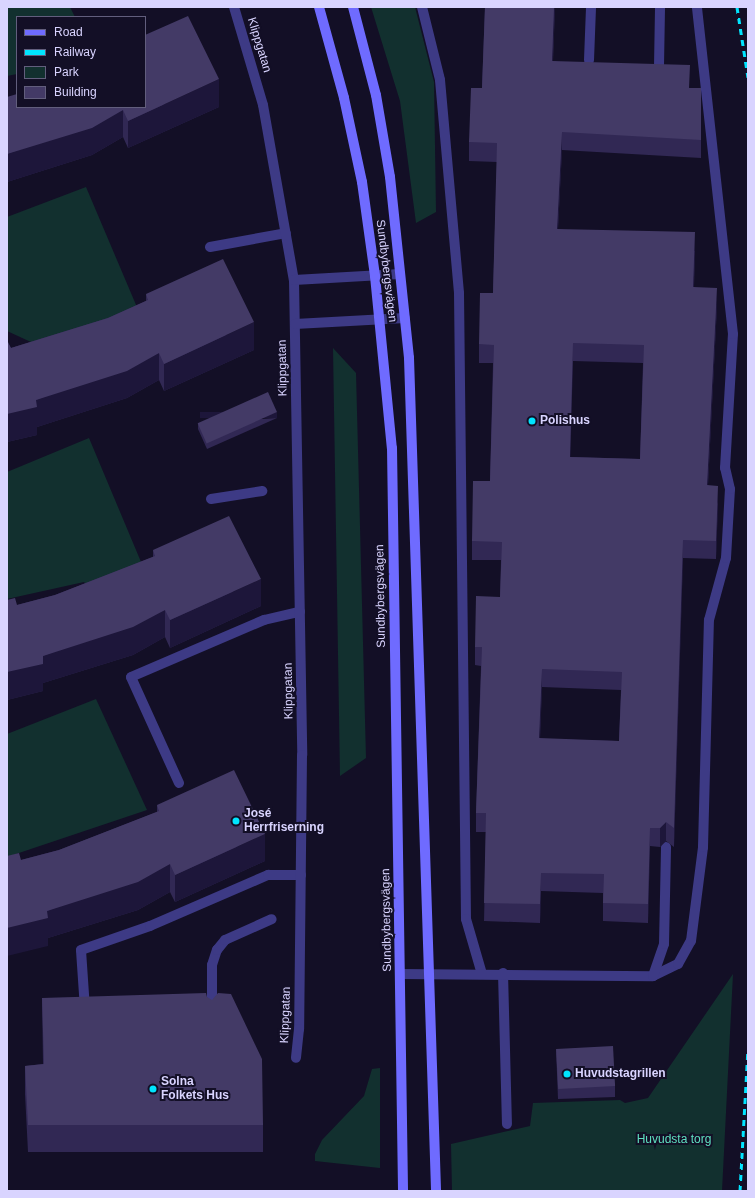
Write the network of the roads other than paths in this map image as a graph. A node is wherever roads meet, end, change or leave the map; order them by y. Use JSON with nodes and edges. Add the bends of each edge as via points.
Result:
{"nodes":[{"id":1,"x":234,"y":7,"type":"edge"},
{"id":2,"x":318,"y":7,"type":"edge"},
{"id":3,"x":353,"y":7,"type":"edge"},
{"id":4,"x":422,"y":7,"type":"edge"},
{"id":5,"x":590,"y":7,"type":"edge"},
{"id":6,"x":660,"y":7,"type":"edge"},
{"id":7,"x":697,"y":7,"type":"edge"},
{"id":8,"x":589,"y":60,"type":"dead end"},
{"id":9,"x":658,"y":66,"type":"edge"},
{"id":10,"x":286,"y":233,"type":"junction"},
{"id":11,"x":210,"y":247,"type":"dead end"},
{"id":12,"x":400,"y":274,"type":"junction"},
{"id":13,"x":375,"y":276,"type":"junction"},
{"id":14,"x":294,"y":280,"type":"junction"},
{"id":15,"x":405,"y":318,"type":"junction"},
{"id":16,"x":380,"y":320,"type":"junction"},
{"id":17,"x":295,"y":324,"type":"junction"},
{"id":18,"x":262,"y":492,"type":"dead end"},
{"id":19,"x":211,"y":499,"type":"dead end"},
{"id":20,"x":300,"y":612,"type":"junction"},
{"id":21,"x":179,"y":783,"type":"dead end"},
{"id":22,"x":666,"y":847,"type":"edge"},
{"id":23,"x":301,"y":875,"type":"junction"},
{"id":24,"x":272,"y":919,"type":"dead end"},
{"id":25,"x":429,"y":973,"type":"junction"},
{"id":26,"x":401,"y":974,"type":"junction"},
{"id":27,"x":482,"y":974,"type":"junction"},
{"id":28,"x":503,"y":974,"type":"junction"},
{"id":29,"x":653,"y":976,"type":"junction"},
{"id":30,"x":86,"y":1013,"type":"edge"},
{"id":31,"x":212,"y":1021,"type":"edge"},
{"id":32,"x":296,"y":1058,"type":"dead end"},
{"id":33,"x":507,"y":1124,"type":"dead end"},
{"id":34,"x":403,"y":1191,"type":"edge"},
{"id":35,"x":436,"y":1191,"type":"edge"}],
"edges":[{"from":1,"to":10,"type":"street","name":"Klippgatan","via":[[263,105]]},
{"from":2,"to":13,"type":"main road","name":"Sundbybergsvägen","via":[[344,98],[362,182]]},
{"from":3,"to":12,"type":"main road","name":"Sundbybergsvägen","via":[[376,95],[390,177]]},
{"from":4,"to":27,"type":"street","via":[[440,80],[459,293],[466,919]]},
{"from":5,"to":8,"type":"street"},
{"from":6,"to":9,"type":"street"},
{"from":7,"to":29,"type":"street","via":[[733,334],[725,468],[730,489],[726,558],[709,620],[703,847],[691,941],[678,964]]},
{"from":10,"to":11,"type":"street"},
{"from":10,"to":14,"type":"street","name":"Klippgatan"},
{"from":12,"to":13,"type":"street"},
{"from":12,"to":15,"type":"main road","name":"Sundbybergsvägen"},
{"from":13,"to":14,"type":"street"},
{"from":13,"to":16,"type":"main road","name":"Sundbybergsvägen"},
{"from":14,"to":17,"type":"street","name":"Klippgatan"},
{"from":15,"to":16,"type":"street","name":"Klippgatan"},
{"from":15,"to":25,"type":"main road","name":"Sundbybergsvägen","via":[[413,456]]},
{"from":16,"to":17,"type":"street","name":"Klippgatan"},
{"from":16,"to":26,"type":"main road","name":"Sundbybergsvägen","via":[[392,448]]},
{"from":17,"to":20,"type":"street","name":"Klippgatan"},
{"from":18,"to":19,"type":"street"},
{"from":20,"to":21,"type":"street","via":[[264,620],[131,677]]},
{"from":20,"to":23,"type":"street","name":"Klippgatan"},
{"from":22,"to":29,"type":"street","via":[[664,944]]},
{"from":23,"to":30,"type":"street","via":[[268,876],[150,926],[81,950]]},
{"from":23,"to":32,"type":"street","name":"Klippgatan","via":[[299,1029]]},
{"from":24,"to":31,"type":"street","via":[[225,940],[217,950],[212,965]]},
{"from":25,"to":26,"type":"street"},
{"from":25,"to":27,"type":"street"},
{"from":25,"to":35,"type":"main road","name":"Sundbybergsvägen"},
{"from":26,"to":34,"type":"main road","name":"Sundbybergsvägen"},
{"from":27,"to":28,"type":"street"},
{"from":28,"to":29,"type":"street"},
{"from":28,"to":33,"type":"street"}]}
